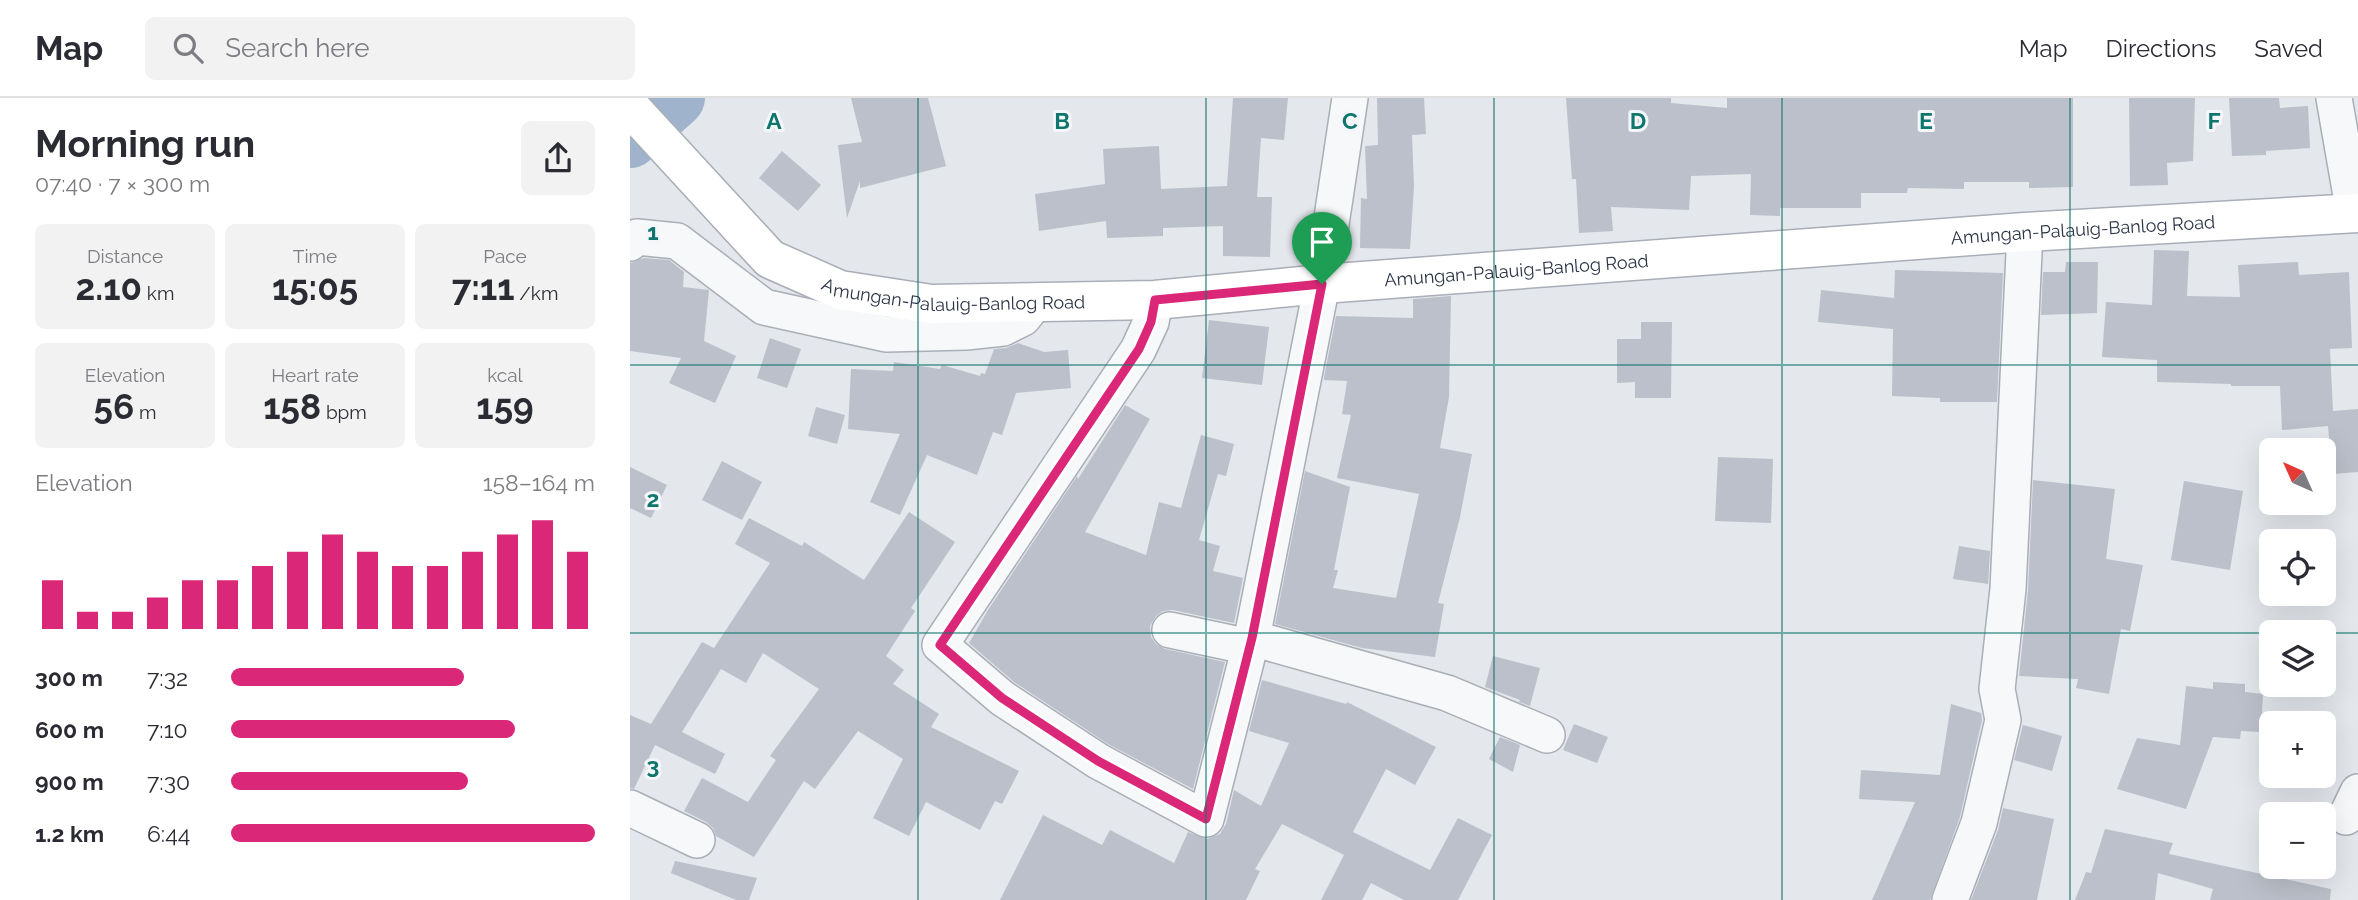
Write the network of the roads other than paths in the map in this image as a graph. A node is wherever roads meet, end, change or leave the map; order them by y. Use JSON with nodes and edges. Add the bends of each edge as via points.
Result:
{"nodes":[{"id":1,"x":1350,"y":98,"type":"edge"},
{"id":2,"x":2334,"y":98,"type":"edge"},
{"id":3,"x":630,"y":107,"type":"edge"},
{"id":4,"x":2356,"y":213,"type":"edge"},
{"id":5,"x":2025,"y":232,"type":"junction"},
{"id":6,"x":630,"y":243,"type":"edge"},
{"id":7,"x":1322,"y":284,"type":"junction"},
{"id":8,"x":1155,"y":300,"type":"junction"},
{"id":9,"x":1035,"y":303,"type":"junction"},
{"id":10,"x":1170,"y":630,"type":"dead end"},
{"id":11,"x":1251,"y":642,"type":"junction"},
{"id":12,"x":1547,"y":735,"type":"dead end"},
{"id":13,"x":630,"y":808,"type":"edge"},
{"id":14,"x":697,"y":840,"type":"dead end"},
{"id":15,"x":1950,"y":900,"type":"edge"}],
"edges":[{"from":1,"to":7,"type":"street"},
{"from":2,"to":4,"type":"street"},
{"from":3,"to":9,"type":"main road","name":"Amungan-Palauig-Banlog Road","via":[[770,259],[840,290],[931,304]]},
{"from":4,"to":5,"type":"main road","name":"Amungan-Palauig-Banlog Road"},
{"from":5,"to":7,"type":"main road","name":"Amungan-Palauig-Banlog Road"},
{"from":5,"to":15,"type":"street","via":[[2008,589],[1997,689],[2003,720],[1979,823]]},
{"from":6,"to":9,"type":"street","via":[[637,237],[677,241],[765,307],[886,334],[1003,328],[1023,318]]},
{"from":7,"to":8,"type":"main road","name":"Amungan-Palauig-Banlog Road"},
{"from":7,"to":11,"type":"street"},
{"from":8,"to":9,"type":"main road","name":"Amungan-Palauig-Banlog Road"},
{"from":8,"to":11,"type":"street","via":[[1139,349],[940,645],[1002,698],[1098,761],[1206,819]]},
{"from":10,"to":11,"type":"street"},
{"from":11,"to":12,"type":"street","via":[[1447,693]]},
{"from":13,"to":14,"type":"street"}]}
